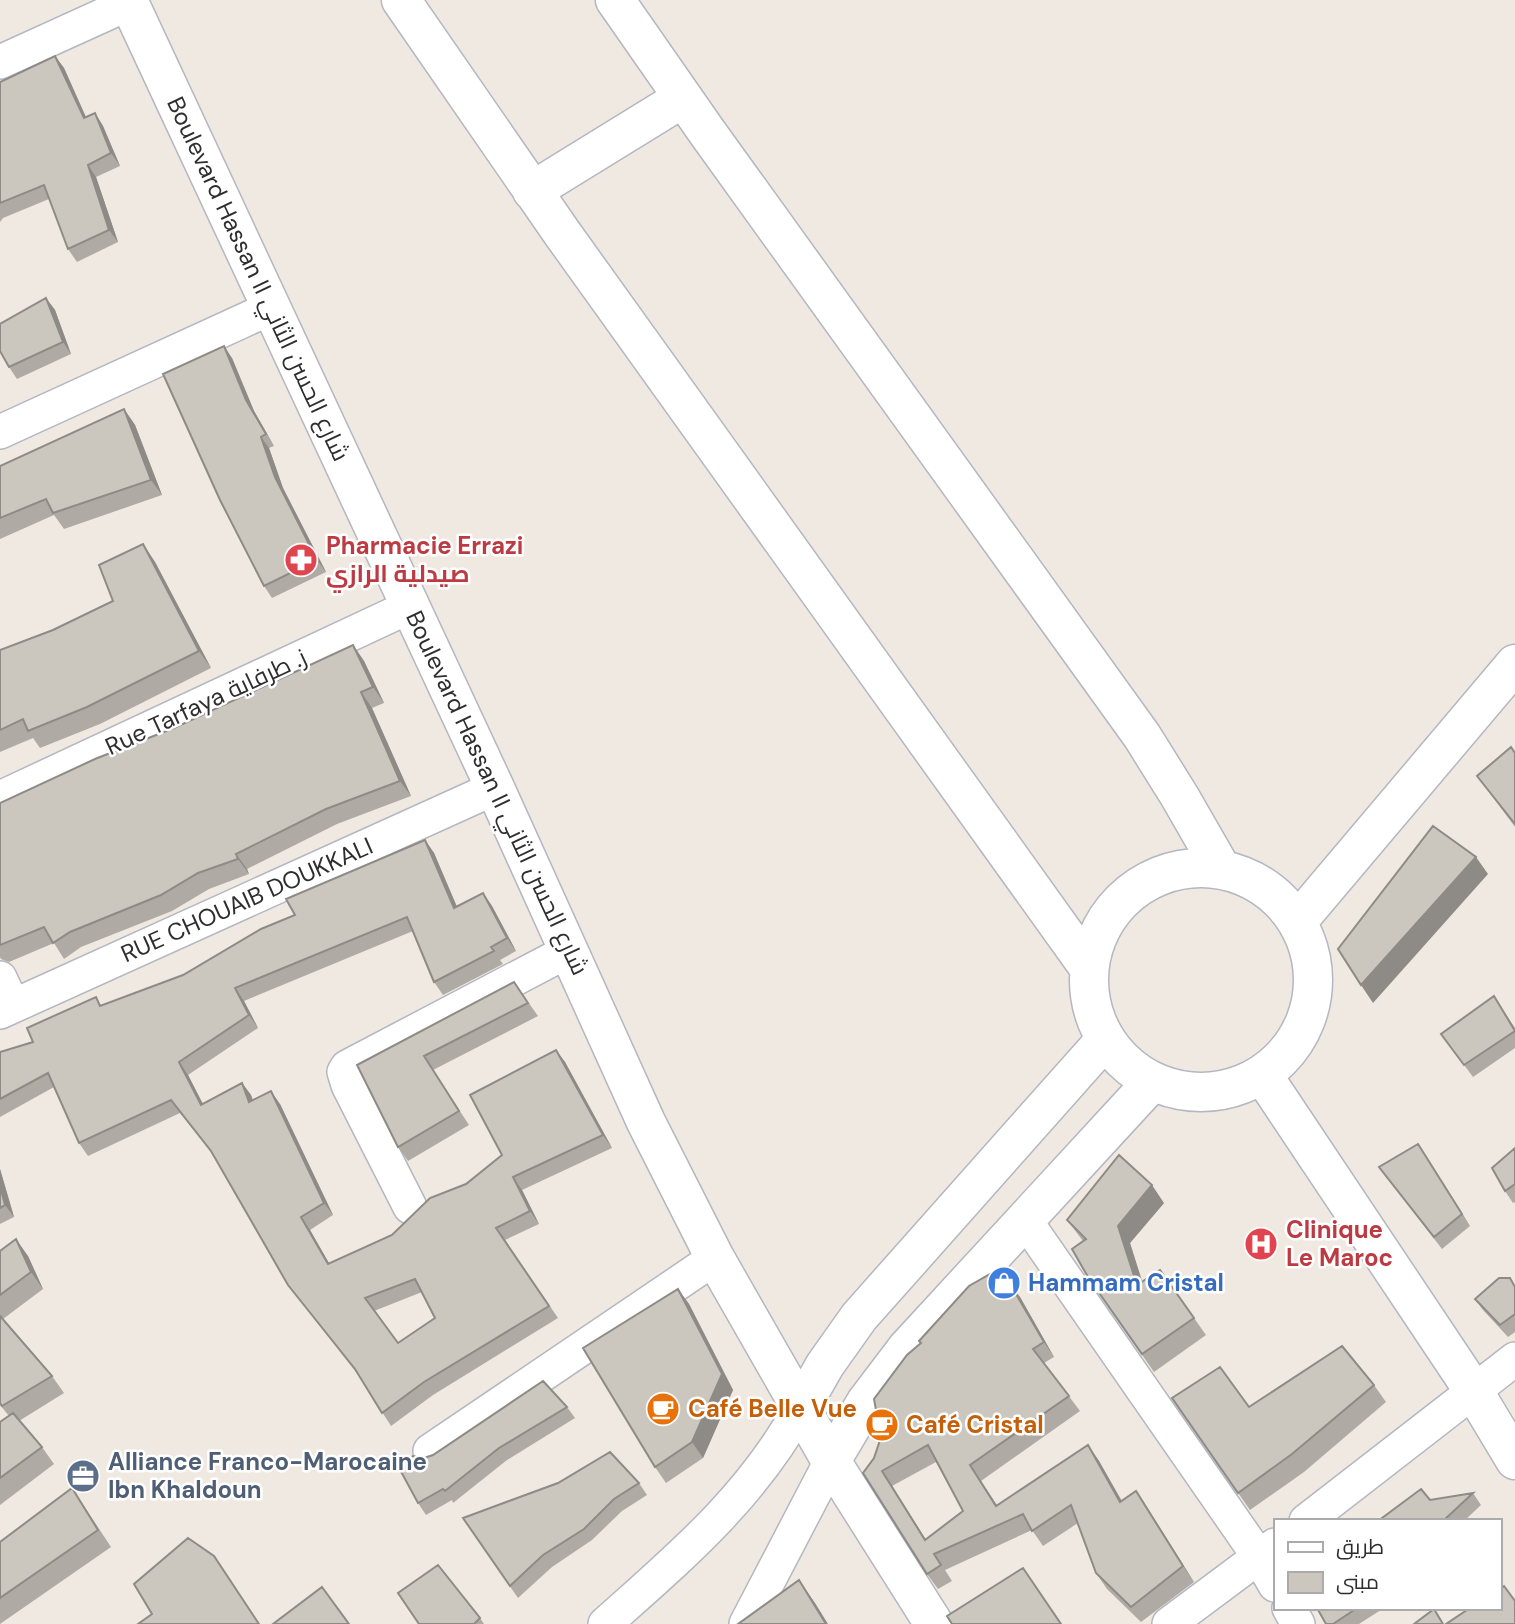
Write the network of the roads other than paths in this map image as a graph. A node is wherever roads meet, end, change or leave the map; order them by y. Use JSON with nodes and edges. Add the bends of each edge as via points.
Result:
{"nodes":[{"id":1,"x":401,"y":0,"type":"edge"},
{"id":2,"x":615,"y":0,"type":"edge"},
{"id":3,"x":129,"y":2,"type":"edge"},
{"id":4,"x":0,"y":62,"type":"edge"},
{"id":5,"x":683,"y":98,"type":"junction"},
{"id":6,"x":532,"y":191,"type":"junction"},
{"id":7,"x":273,"y":307,"type":"junction"},
{"id":8,"x":0,"y":432,"type":"edge"},
{"id":9,"x":411,"y":606,"type":"junction"},
{"id":10,"x":1515,"y":664,"type":"edge"},
{"id":11,"x":495,"y":788,"type":"junction"},
{"id":12,"x":0,"y":798,"type":"edge"},
{"id":13,"x":1222,"y":870,"type":"junction"},
{"id":14,"x":1297,"y":922,"type":"junction"},
{"id":15,"x":570,"y":950,"type":"junction"},
{"id":16,"x":1089,"y":968,"type":"junction"},
{"id":17,"x":4,"y":999,"type":"edge"},
{"id":18,"x":1105,"y":1040,"type":"junction"},
{"id":19,"x":1262,"y":1074,"type":"junction"},
{"id":20,"x":1152,"y":1082,"type":"junction"},
{"id":21,"x":410,"y":1207,"type":"dead end"},
{"id":22,"x":1025,"y":1220,"type":"junction"},
{"id":23,"x":715,"y":1258,"type":"junction"},
{"id":24,"x":1515,"y":1359,"type":"edge"},
{"id":25,"x":1473,"y":1390,"type":"junction"},
{"id":26,"x":801,"y":1408,"type":"junction"},
{"id":27,"x":430,"y":1451,"type":"dead end"},
{"id":28,"x":1515,"y":1460,"type":"edge"},
{"id":29,"x":831,"y":1461,"type":"junction"},
{"id":30,"x":1309,"y":1519,"type":"edge"},
{"id":31,"x":1270,"y":1562,"type":"edge"},
{"id":32,"x":605,"y":1624,"type":"edge"},
{"id":33,"x":746,"y":1624,"type":"edge"},
{"id":34,"x":934,"y":1624,"type":"edge"},
{"id":35,"x":1169,"y":1624,"type":"edge"}],
"edges":[{"from":1,"to":6,"type":"main road"},
{"from":2,"to":5,"type":"main road"},
{"from":3,"to":4,"type":"street"},
{"from":3,"to":7,"type":"main road","name":"Boulevard Hassan II شارع الحسن الثاني"},
{"from":5,"to":6,"type":"main road"},
{"from":5,"to":13,"type":"main road","via":[[1126,713]]},
{"from":6,"to":16,"type":"main road"},
{"from":7,"to":8,"type":"street"},
{"from":7,"to":9,"type":"main road","name":"Boulevard Hassan II شارع الحسن الثاني"},
{"from":9,"to":11,"type":"main road","name":"Boulevard Hassan II شارع الحسن الثاني"},
{"from":9,"to":12,"type":"street","name":"Rue Tarfaya ز. طرفاية"},
{"from":10,"to":14,"type":"main road"},
{"from":11,"to":15,"type":"main road","name":"Boulevard Hassan II شارع الحسن الثاني"},
{"from":11,"to":17,"type":"street","name":"RUE CHOUAIB DOUKKALI"},
{"from":13,"to":14,"type":"main road","via":[[1251,880],[1277,898]]},
{"from":13,"to":16,"type":"main road","via":[[1191,869],[1161,875],[1134,890],[1112,912],[1096,938]]},
{"from":14,"to":19,"type":"main road","via":[[1313,976],[1310,1005],[1284,1056]]},
{"from":15,"to":21,"type":"street","via":[[347,1067],[348,1085]]},
{"from":15,"to":23,"type":"main road","name":"Boulevard Hassan II شارع الحسن الثاني","via":[[646,1122]]},
{"from":16,"to":18,"type":"main road","via":[[1091,1006]]},
{"from":18,"to":20,"type":"main road","via":[[1126,1064]]},
{"from":18,"to":26,"type":"main road","via":[[859,1317]]},
{"from":19,"to":20,"type":"main road","via":[[1236,1087],[1208,1092]]},
{"from":19,"to":25,"type":"main road"},
{"from":20,"to":22,"type":"main road"},
{"from":22,"to":29,"type":"main road","via":[[907,1348],[866,1402]]},
{"from":22,"to":31,"type":"street"},
{"from":23,"to":26,"type":"main road","name":"Boulevard Hassan II شارع الحسن الثاني"},
{"from":23,"to":27,"type":"street"},
{"from":24,"to":25,"type":"street"},
{"from":25,"to":28,"type":"main road"},
{"from":25,"to":30,"type":"street"},
{"from":26,"to":29,"type":"main road","name":"Boulevard Hassan II شارع الحسن الثاني"},
{"from":26,"to":32,"type":"street","via":[[740,1497]]},
{"from":29,"to":33,"type":"street"},
{"from":29,"to":34,"type":"main road","name":"Boulevard Hassan II شارع الحسن الثاني"},
{"from":31,"to":35,"type":"street"}]}
